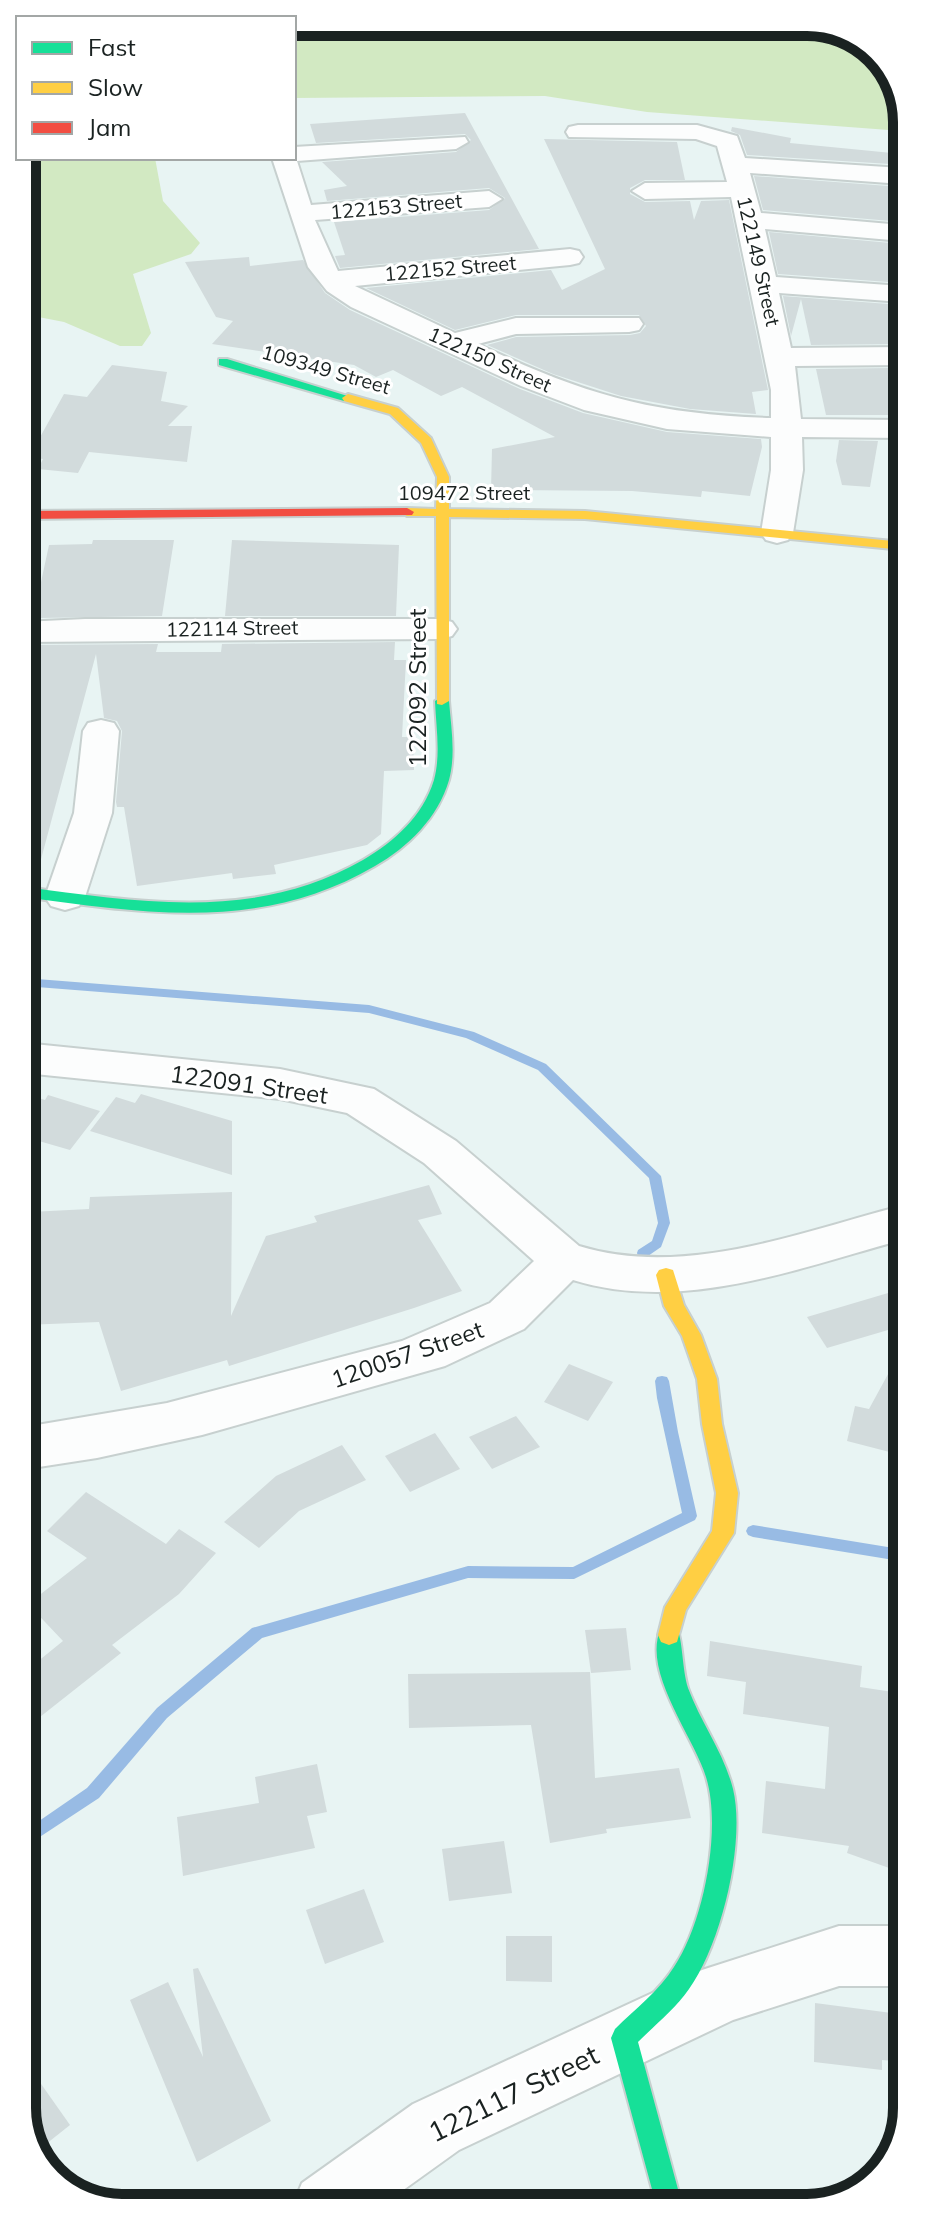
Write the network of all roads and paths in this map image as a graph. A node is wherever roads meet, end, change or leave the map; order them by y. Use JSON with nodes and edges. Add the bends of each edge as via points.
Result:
{"nodes":[{"id":1,"x":578,"y":132,"type":"dead end"},
{"id":2,"x":456,"y":142,"type":"dead end"},
{"id":3,"x":296,"y":154,"type":"edge"},
{"id":4,"x":285,"y":160,"type":"edge"},
{"id":5,"x":893,"y":176,"type":"edge"},
{"id":6,"x":739,"y":177,"type":"junction"},
{"id":7,"x":645,"y":191,"type":"dead end"},
{"id":8,"x":489,"y":199,"type":"dead end"},
{"id":9,"x":303,"y":213,"type":"junction"},
{"id":10,"x":750,"y":220,"type":"junction"},
{"id":11,"x":893,"y":232,"type":"edge"},
{"id":12,"x":570,"y":257,"type":"dead end"},
{"id":13,"x":331,"y":280,"type":"junction"},
{"id":14,"x":764,"y":284,"type":"junction"},
{"id":15,"x":893,"y":293,"type":"edge"},
{"id":16,"x":629,"y":324,"type":"dead end"},
{"id":17,"x":451,"y":342,"type":"junction"},
{"id":18,"x":893,"y":356,"type":"edge"},
{"id":19,"x":781,"y":357,"type":"junction"},
{"id":20,"x":223,"y":362,"type":"dead end"},
{"id":21,"x":788,"y":427,"type":"junction"},
{"id":22,"x":893,"y":429,"type":"edge"},
{"id":23,"x":445,"y":512,"type":"junction"},
{"id":24,"x":36,"y":515,"type":"edge"},
{"id":25,"x":777,"y":533,"type":"junction"},
{"id":26,"x":893,"y":545,"type":"edge"},
{"id":27,"x":440,"y":629,"type":"junction"},
{"id":28,"x":36,"y":631,"type":"edge"},
{"id":29,"x":101,"y":731,"type":"dead end"},
{"id":30,"x":36,"y":893,"type":"edge"},
{"id":31,"x":65,"y":897,"type":"junction"},
{"id":32,"x":36,"y":1059,"type":"edge"},
{"id":33,"x":893,"y":1225,"type":"edge"},
{"id":34,"x":563,"y":1259,"type":"junction"},
{"id":35,"x":666,"y":1275,"type":"junction"},
{"id":36,"x":36,"y":1447,"type":"edge"},
{"id":37,"x":893,"y":1956,"type":"edge"},
{"id":38,"x":624,"y":2038,"type":"junction"},
{"id":39,"x":342,"y":2194,"type":"edge"},
{"id":40,"x":666,"y":2194,"type":"edge"}],
"edges":[{"from":1,"to":6,"type":"street","name":"122149 Street","via":[[710,134],[728,141]]},
{"from":2,"to":3,"type":"street"},
{"from":4,"to":9,"type":"street"},
{"from":5,"to":6,"type":"street"},
{"from":6,"to":7,"type":"street"},
{"from":6,"to":10,"type":"street","name":"122149 Street"},
{"from":8,"to":9,"type":"street","name":"122153 Street"},
{"from":9,"to":13,"type":"street","via":[[317,258]]},
{"from":10,"to":11,"type":"street"},
{"from":10,"to":14,"type":"street","name":"122149 Street"},
{"from":12,"to":13,"type":"street","name":"122152 Street"},
{"from":13,"to":17,"type":"street","name":"122150 Street"},
{"from":14,"to":15,"type":"street"},
{"from":14,"to":19,"type":"street","name":"122149 Street"},
{"from":16,"to":17,"type":"street","via":[[516,326]]},
{"from":17,"to":21,"type":"street","name":"122150 Street","via":[[595,405],[679,419]]},
{"from":18,"to":19,"type":"street"},
{"from":19,"to":21,"type":"street","name":"122149 Street"},
{"from":20,"to":23,"type":"street","name":"109349 Street","via":[[394,411],[427,441],[443,477]]},
{"from":21,"to":22,"type":"street","name":"122150 Street"},
{"from":21,"to":25,"type":"street","name":"122149 Street"},
{"from":23,"to":24,"type":"street","name":"109472 Street"},
{"from":23,"to":25,"type":"street","name":"109472 Street","via":[[585,515]]},
{"from":23,"to":27,"type":"street","name":"122092 Street"},
{"from":25,"to":26,"type":"street","name":"109472 Street"},
{"from":27,"to":28,"type":"street","name":"122114 Street"},
{"from":27,"to":31,"type":"street","name":"122092 Street","via":[[444,768],[431,804],[402,842],[362,870],[310,893],[251,908],[174,911]]},
{"from":29,"to":31,"type":"street","via":[[93,813]]},
{"from":30,"to":31,"type":"street","name":"122092 Street"},
{"from":32,"to":34,"type":"street","name":"122091 Street","via":[[280,1084],[359,1100],[440,1152]]},
{"from":33,"to":35,"type":"street","via":[[738,1266]]},
{"from":34,"to":35,"type":"street","via":[[592,1268]]},
{"from":34,"to":36,"type":"street","name":"120057 Street","via":[[531,1297],[499,1321],[457,1340],[328,1382],[163,1426]]},
{"from":35,"to":38,"type":"street","via":[[707,1379],[727,1493],[723,1533],[676,1607],[668,1640],[683,1708],[719,1777],[723,1817],[710,1916],[686,1972]]},
{"from":37,"to":38,"type":"street","name":"122117 Street","via":[[839,1956],[724,1992]]},
{"from":38,"to":39,"type":"street","name":"122117 Street","via":[[436,2127]]},
{"from":38,"to":40,"type":"street","name":"122117 Street"}]}
